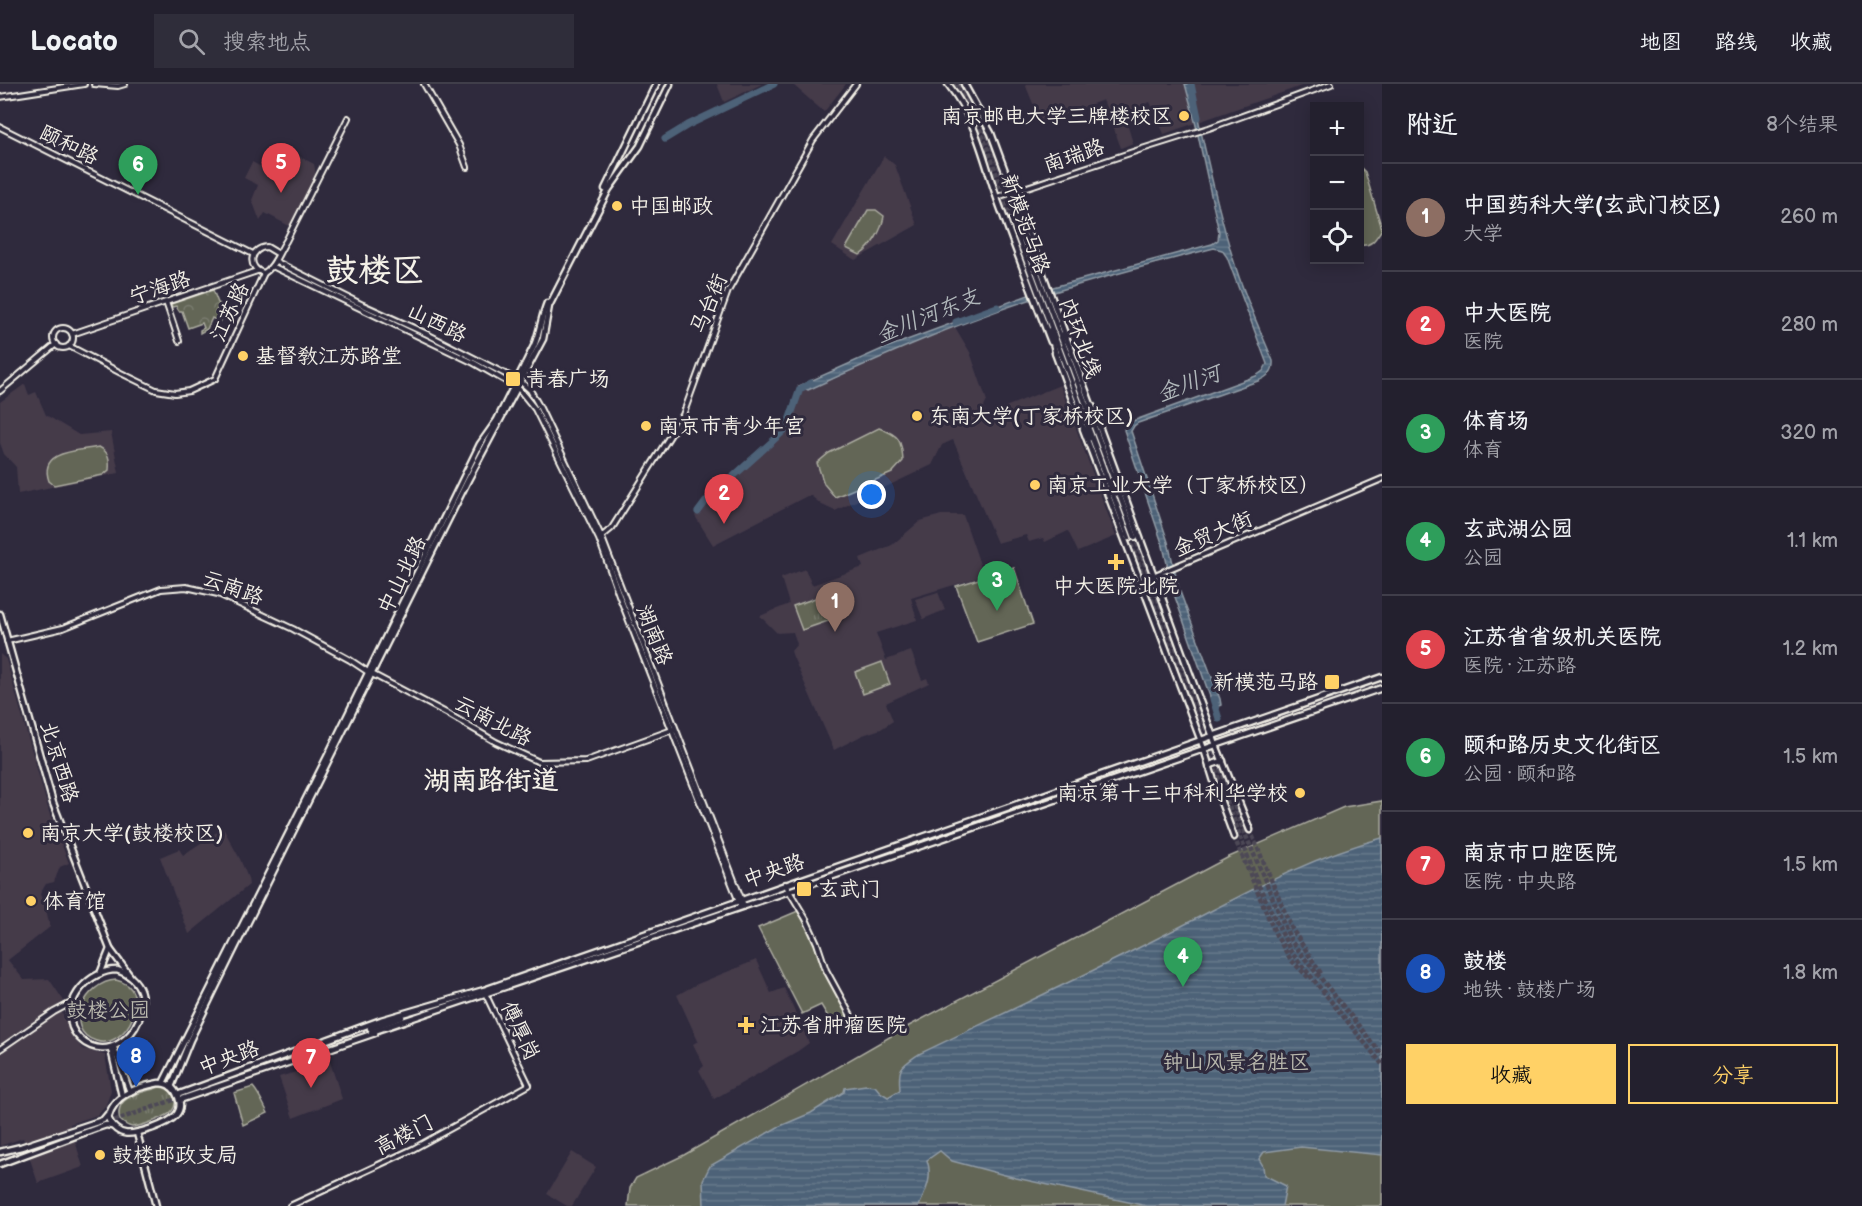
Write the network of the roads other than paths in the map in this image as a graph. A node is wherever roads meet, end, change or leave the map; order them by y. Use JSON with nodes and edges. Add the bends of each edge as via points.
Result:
{"nodes":[{"id":1,"x":84,"y":84,"type":"edge"},
{"id":2,"x":94,"y":84,"type":"edge"},
{"id":3,"x":125,"y":84,"type":"edge"},
{"id":4,"x":424,"y":84,"type":"edge"},
{"id":5,"x":656,"y":84,"type":"edge"},
{"id":6,"x":670,"y":84,"type":"edge"},
{"id":7,"x":856,"y":84,"type":"edge"},
{"id":8,"x":948,"y":84,"type":"edge"},
{"id":9,"x":964,"y":84,"type":"edge"},
{"id":10,"x":1331,"y":84,"type":"edge"},
{"id":11,"x":0,"y":97,"type":"edge"},
{"id":12,"x":348,"y":118,"type":"dead end"},
{"id":13,"x":0,"y":127,"type":"edge"},
{"id":14,"x":467,"y":167,"type":"dead end"},
{"id":15,"x":1013,"y":192,"type":"junction"},
{"id":16,"x":997,"y":198,"type":"junction"},
{"id":17,"x":253,"y":254,"type":"junction"},
{"id":18,"x":277,"y":254,"type":"junction"},
{"id":19,"x":275,"y":261,"type":"junction"},
{"id":20,"x":272,"y":266,"type":"junction"},
{"id":21,"x":257,"y":270,"type":"junction"},
{"id":22,"x":264,"y":273,"type":"junction"},
{"id":23,"x":166,"y":302,"type":"junction"},
{"id":24,"x":1049,"y":307,"type":"junction"},
{"id":25,"x":1055,"y":318,"type":"junction"},
{"id":26,"x":72,"y":334,"type":"junction"},
{"id":27,"x":179,"y":341,"type":"dead end"},
{"id":28,"x":56,"y":344,"type":"junction"},
{"id":29,"x":69,"y":345,"type":"junction"},
{"id":30,"x":1072,"y":350,"type":"junction"},
{"id":31,"x":1056,"y":355,"type":"junction"},
{"id":32,"x":519,"y":381,"type":"junction"},
{"id":33,"x":516,"y":387,"type":"junction"},
{"id":34,"x":0,"y":391,"type":"edge"},
{"id":35,"x":1092,"y":406,"type":"junction"},
{"id":36,"x":1080,"y":420,"type":"junction"},
{"id":37,"x":1099,"y":448,"type":"junction"},
{"id":38,"x":1382,"y":478,"type":"edge"},
{"id":39,"x":601,"y":538,"type":"junction"},
{"id":40,"x":1132,"y":538,"type":"tunnel mouth"},
{"id":41,"x":1155,"y":575,"type":"junction"},
{"id":42,"x":0,"y":614,"type":"edge"},
{"id":43,"x":7,"y":641,"type":"junction"},
{"id":44,"x":0,"y":642,"type":"edge"},
{"id":45,"x":370,"y":673,"type":"junction"},
{"id":46,"x":1382,"y":677,"type":"edge"},
{"id":47,"x":1382,"y":688,"type":"edge"},
{"id":48,"x":1203,"y":711,"type":"junction"},
{"id":49,"x":1192,"y":720,"type":"junction"},
{"id":50,"x":674,"y":730,"type":"junction"},
{"id":51,"x":1213,"y":735,"type":"junction"},
{"id":52,"x":1200,"y":740,"type":"junction"},
{"id":53,"x":1216,"y":745,"type":"junction"},
{"id":54,"x":1204,"y":749,"type":"junction"},
{"id":55,"x":1223,"y":762,"type":"junction"},
{"id":56,"x":1209,"y":767,"type":"junction"},
{"id":57,"x":1250,"y":830,"type":"tunnel mouth"},
{"id":58,"x":1234,"y":837,"type":"tunnel mouth"},
{"id":59,"x":785,"y":884,"type":"junction"},
{"id":60,"x":789,"y":891,"type":"junction"},
{"id":61,"x":740,"y":900,"type":"junction"},
{"id":62,"x":743,"y":907,"type":"junction"},
{"id":63,"x":110,"y":949,"type":"junction"},
{"id":64,"x":100,"y":974,"type":"junction"},
{"id":65,"x":130,"y":975,"type":"junction"},
{"id":66,"x":485,"y":992,"type":"junction"},
{"id":67,"x":73,"y":1005,"type":"junction"},
{"id":68,"x":420,"y":1015,"type":"junction"},
{"id":69,"x":851,"y":1016,"type":"dead end"},
{"id":70,"x":112,"y":1048,"type":"junction"},
{"id":71,"x":0,"y":1049,"type":"edge"},
{"id":72,"x":163,"y":1083,"type":"junction"},
{"id":73,"x":529,"y":1084,"type":"joint"},
{"id":74,"x":171,"y":1087,"type":"junction"},
{"id":75,"x":130,"y":1092,"type":"junction"},
{"id":76,"x":122,"y":1096,"type":"junction"},
{"id":77,"x":178,"y":1097,"type":"junction"},
{"id":78,"x":110,"y":1112,"type":"junction"},
{"id":79,"x":112,"y":1126,"type":"junction"},
{"id":80,"x":137,"y":1133,"type":"junction"},
{"id":81,"x":0,"y":1152,"type":"edge"},
{"id":82,"x":0,"y":1164,"type":"edge"},
{"id":83,"x":156,"y":1206,"type":"edge"},
{"id":84,"x":290,"y":1206,"type":"edge"}],
"edges":[{"from":1,"to":11,"type":"street"},
{"from":2,"to":3,"type":"street"},
{"from":4,"to":14,"type":"street","via":[[459,145]]},
{"from":5,"to":32,"type":"main road","name":"中山北路","via":[[546,305],[538,337]]},
{"from":6,"to":32,"type":"main road","name":"中山北路","via":[[640,146],[609,189],[549,306],[543,339]]},
{"from":7,"to":39,"type":"street","name":"马台街","via":[[813,140],[728,291],[683,415],[612,528]]},
{"from":8,"to":16,"type":"main road","name":"新模范马路","via":[[979,138]]},
{"from":9,"to":15,"type":"main road","name":"新模范马路","via":[[991,133]]},
{"from":10,"to":15,"type":"street","name":"南瑞路"},
{"from":12,"to":18,"type":"street","name":"江苏路"},
{"from":13,"to":17,"type":"street","name":"颐和路"},
{"from":15,"to":16,"type":"street","name":"南瑞路"},
{"from":15,"to":24,"type":"main road","name":"新模范马路","via":[[1046,279]]},
{"from":16,"to":31,"type":"main road","name":"新模范马路"},
{"from":17,"to":18,"type":"street","via":[[264,247]]},
{"from":17,"to":21,"type":"street","via":[[252,263]]},
{"from":18,"to":19,"type":"street","name":"江苏路"},
{"from":19,"to":20,"type":"street","name":"江苏路"},
{"from":19,"to":32,"type":"street","name":"山西路"},
{"from":20,"to":22,"type":"street","name":"江苏路"},
{"from":20,"to":33,"type":"street","name":"山西路"},
{"from":21,"to":22,"type":"street"},
{"from":21,"to":23,"type":"street","name":"宁海路"},
{"from":22,"to":29,"type":"street","name":"江苏路","via":[[214,379],[189,391],[156,390]]},
{"from":23,"to":26,"type":"street","name":"宁海路"},
{"from":23,"to":27,"type":"street"},
{"from":24,"to":24,"type":"main road","name":"内环北线","via":[[1035,282],[1015,220],[1043,285]]},
{"from":24,"to":25,"type":"main road","name":"内环北线"},
{"from":24,"to":30,"type":"main road","name":"新模范马路"},
{"from":24,"to":31,"type":"main road"},
{"from":24,"to":37,"type":"main road","name":"内环北线"},
{"from":25,"to":30,"type":"main road"},
{"from":25,"to":37,"type":"main road","name":"内环北线"},
{"from":26,"to":28,"type":"street","via":[[68,329],[58,329],[53,337]]},
{"from":26,"to":29,"type":"street"},
{"from":28,"to":29,"type":"street"},
{"from":28,"to":34,"type":"street"},
{"from":30,"to":35,"type":"main road","name":"新模范马路"},
{"from":31,"to":36,"type":"main road","name":"新模范马路"},
{"from":32,"to":33,"type":"main road","name":"中山北路"},
{"from":32,"to":39,"type":"street","name":"湖南路","via":[[539,406]]},
{"from":33,"to":39,"type":"street","name":"湖南路","via":[[535,409]]},
{"from":33,"to":45,"type":"main road","name":"中山北路"},
{"from":35,"to":37,"type":"main road"},
{"from":35,"to":41,"type":"main road","name":"新模范马路"},
{"from":36,"to":37,"type":"main road"},
{"from":36,"to":49,"type":"main road","name":"新模范马路"},
{"from":37,"to":40,"type":"main road","name":"内环北线"},
{"from":38,"to":41,"type":"street","name":"金贸大街"},
{"from":39,"to":50,"type":"street","name":"湖南路","via":[[619,595]]},
{"from":41,"to":48,"type":"main road","name":"新模范马路"},
{"from":42,"to":43,"type":"main road","name":"北京西路"},
{"from":43,"to":44,"type":"street","name":"云南路"},
{"from":43,"to":45,"type":"street","name":"云南路","via":[[63,628],[160,588],[186,587],[218,594],[266,616]]},
{"from":43,"to":63,"type":"main road","name":"北京西路","via":[[53,803]]},
{"from":45,"to":50,"type":"street","name":"云南北路","via":[[539,762],[586,761]]},
{"from":45,"to":72,"type":"main road"},
{"from":45,"to":74,"type":"main road","name":"中山北路","via":[[190,1040]]},
{"from":46,"to":51,"type":"main road","name":"中央路"},
{"from":47,"to":53,"type":"main road","name":"中央路"},
{"from":48,"to":49,"type":"main road","via":[[1202,718]]},
{"from":48,"to":51,"type":"main road","name":"新模范马路"},
{"from":49,"to":52,"type":"main road","name":"新模范马路"},
{"from":50,"to":61,"type":"street","name":"湖南路"},
{"from":51,"to":52,"type":"main road","name":"中央路"},
{"from":51,"to":53,"type":"main road","name":"新模范马路"},
{"from":52,"to":54,"type":"main road","name":"新模范马路"},
{"from":52,"to":59,"type":"main road","name":"中央路"},
{"from":53,"to":54,"type":"main road","name":"中央路"},
{"from":53,"to":55,"type":"main road","name":"新模范马路"},
{"from":54,"to":56,"type":"main road","name":"新模范马路"},
{"from":54,"to":60,"type":"main road","name":"中央路"},
{"from":55,"to":56,"type":"main road"},
{"from":55,"to":57,"type":"main road","name":"新模范马路"},
{"from":56,"to":58,"type":"main road","name":"新模范马路"},
{"from":59,"to":60,"type":"street"},
{"from":59,"to":61,"type":"main road","name":"中央路"},
{"from":60,"to":62,"type":"main road","name":"中央路"},
{"from":60,"to":69,"type":"street"},
{"from":61,"to":62,"type":"street","name":"湖南路"},
{"from":61,"to":66,"type":"main road","name":"中央路"},
{"from":62,"to":66,"type":"main road","name":"中央路"},
{"from":63,"to":64,"type":"main road"},
{"from":63,"to":65,"type":"main road","name":"北京西路"},
{"from":64,"to":65,"type":"main road","via":[[115,970]]},
{"from":64,"to":67,"type":"main road","via":[[80,988]]},
{"from":65,"to":70,"type":"main road","via":[[142,990],[142,1008],[138,1024]]},
{"from":66,"to":68,"type":"main road","name":"中央路"},
{"from":66,"to":68,"type":"main road","name":"中央路","via":[[370,1030]]},
{"from":66,"to":73,"type":"street","name":"傅厚岗"},
{"from":66,"to":77,"type":"main road","name":"中央路","via":[[381,1020]]},
{"from":67,"to":70,"type":"main road","via":[[72,1027],[79,1037],[92,1047]]},
{"from":67,"to":71,"type":"street","via":[[54,1012]]},
{"from":68,"to":77,"type":"main road","name":"中央路"},
{"from":70,"to":75,"type":"main road"},
{"from":70,"to":76,"type":"main road"},
{"from":72,"to":74,"type":"main road"},
{"from":72,"to":75,"type":"main road"},
{"from":73,"to":84,"type":"street","name":"高楼门","via":[[413,1149]]},
{"from":74,"to":77,"type":"main road"},
{"from":75,"to":76,"type":"main road"},
{"from":76,"to":78,"type":"main road"},
{"from":77,"to":80,"type":"main road","via":[[179,1110],[173,1119]]},
{"from":78,"to":79,"type":"main road"},
{"from":78,"to":81,"type":"main road","via":[[103,1120]]},
{"from":79,"to":80,"type":"main road","via":[[124,1133]]},
{"from":79,"to":82,"type":"main road"},
{"from":80,"to":83,"type":"main road"}]}
